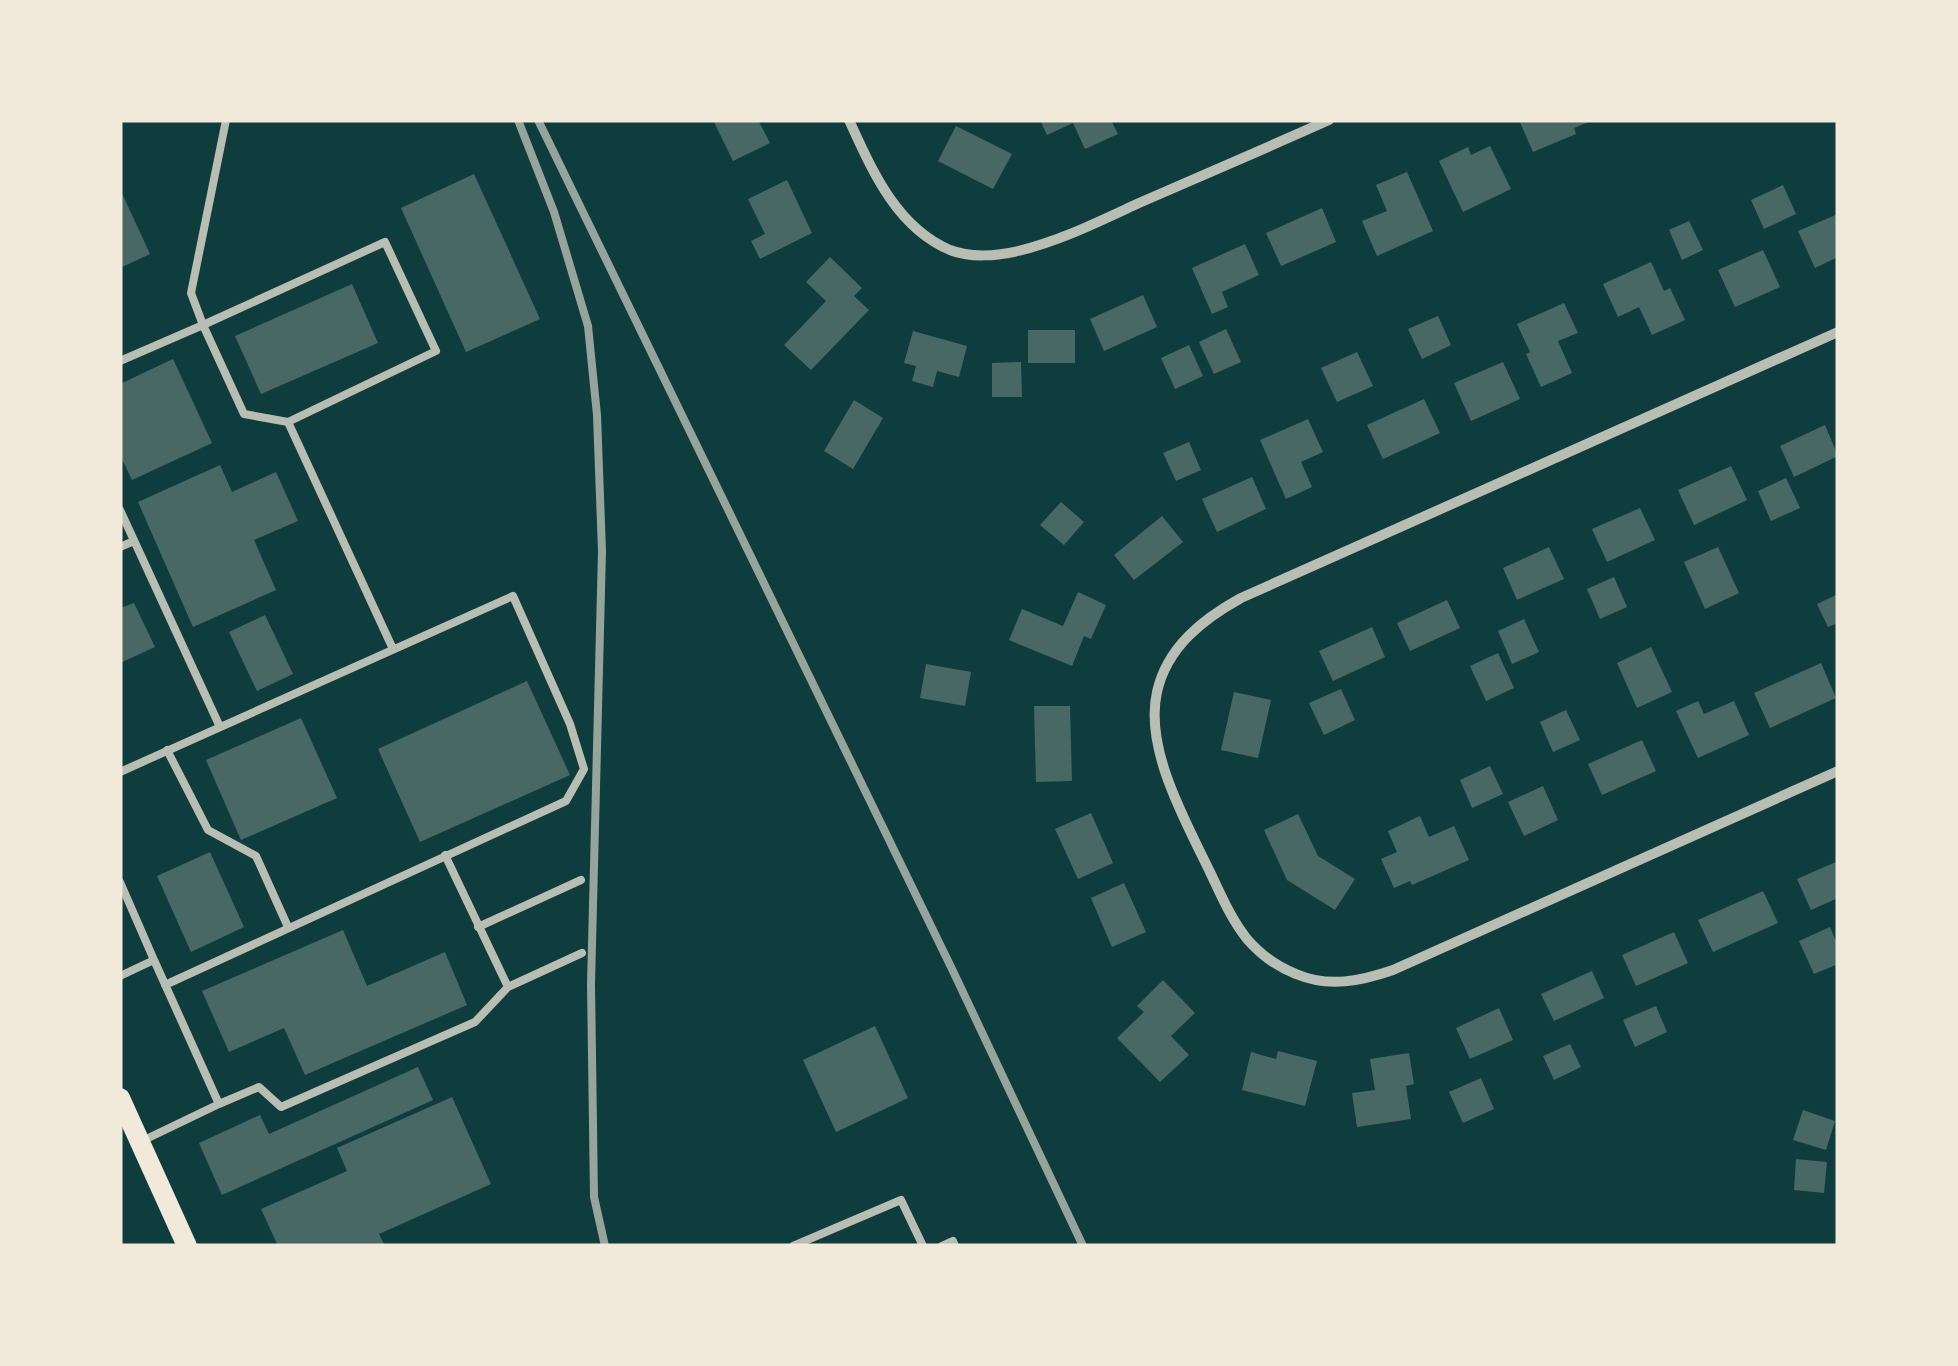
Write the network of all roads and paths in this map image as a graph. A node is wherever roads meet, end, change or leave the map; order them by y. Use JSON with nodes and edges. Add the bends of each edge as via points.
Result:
{"nodes":[{"id":1,"x":226,"y":120,"type":"edge"},
{"id":2,"x":849,"y":120,"type":"edge"},
{"id":3,"x":1329,"y":120,"type":"edge"},
{"id":4,"x":203,"y":326,"type":"junction"},
{"id":5,"x":1838,"y":332,"type":"edge"},
{"id":6,"x":120,"y":361,"type":"edge"},
{"id":7,"x":288,"y":422,"type":"junction"},
{"id":8,"x":120,"y":510,"type":"edge"},
{"id":9,"x":134,"y":541,"type":"junction"},
{"id":10,"x":120,"y":547,"type":"edge"},
{"id":11,"x":394,"y":649,"type":"junction"},
{"id":12,"x":220,"y":727,"type":"junction"},
{"id":13,"x":167,"y":750,"type":"junction"},
{"id":14,"x":1838,"y":771,"type":"edge"},
{"id":15,"x":120,"y":772,"type":"edge"},
{"id":16,"x":445,"y":855,"type":"junction"},
{"id":17,"x":581,"y":880,"type":"dead end"},
{"id":18,"x":120,"y":882,"type":"edge"},
{"id":19,"x":288,"y":927,"type":"junction"},
{"id":20,"x":478,"y":927,"type":"junction"},
{"id":21,"x":582,"y":953,"type":"dead end"},
{"id":22,"x":154,"y":960,"type":"junction"},
{"id":23,"x":120,"y":976,"type":"edge"},
{"id":24,"x":166,"y":984,"type":"junction"},
{"id":25,"x":508,"y":987,"type":"junction"},
{"id":26,"x":120,"y":1098,"type":"edge"},
{"id":27,"x":220,"y":1104,"type":"junction"},
{"id":28,"x":140,"y":1142,"type":"junction"},
{"id":29,"x":187,"y":1246,"type":"edge"},
{"id":30,"x":792,"y":1246,"type":"edge"},
{"id":31,"x":922,"y":1246,"type":"edge"},
{"id":32,"x":942,"y":1246,"type":"edge"},
{"id":33,"x":955,"y":1246,"type":"edge"}],
"edges":[{"from":1,"to":4,"type":"lane","via":[[191,293]]},
{"from":2,"to":3,"type":"street","via":[[887,194],[914,226],[952,251],[995,255],[1076,231]]},
{"from":4,"to":6,"type":"lane"},
{"from":4,"to":7,"type":"lane","via":[[244,414]]},
{"from":4,"to":7,"type":"lane","via":[[385,242],[436,351]]},
{"from":5,"to":14,"type":"street","via":[[1240,598],[1186,638],[1157,691],[1155,708],[1160,756],[1241,931],[1298,975],[1327,982],[1393,970]]},
{"from":7,"to":11,"type":"lane"},
{"from":8,"to":9,"type":"lane"},
{"from":9,"to":10,"type":"lane"},
{"from":9,"to":12,"type":"lane"},
{"from":11,"to":12,"type":"lane"},
{"from":11,"to":16,"type":"lane","via":[[514,596],[584,768],[566,801]]},
{"from":12,"to":13,"type":"lane"},
{"from":13,"to":15,"type":"lane"},
{"from":13,"to":19,"type":"lane","via":[[208,830],[256,856]]},
{"from":16,"to":19,"type":"lane"},
{"from":16,"to":20,"type":"lane"},
{"from":17,"to":20,"type":"lane"},
{"from":18,"to":22,"type":"lane"},
{"from":19,"to":24,"type":"lane"},
{"from":20,"to":25,"type":"lane"},
{"from":21,"to":25,"type":"lane"},
{"from":22,"to":23,"type":"lane"},
{"from":22,"to":24,"type":"lane"},
{"from":24,"to":27,"type":"lane"},
{"from":25,"to":27,"type":"lane","via":[[475,1022],[280,1107],[260,1087]]},
{"from":26,"to":28,"type":"main road"},
{"from":27,"to":28,"type":"lane"},
{"from":28,"to":29,"type":"main road"},
{"from":30,"to":31,"type":"lane","via":[[901,1200]]},
{"from":32,"to":33,"type":"lane"}]}
